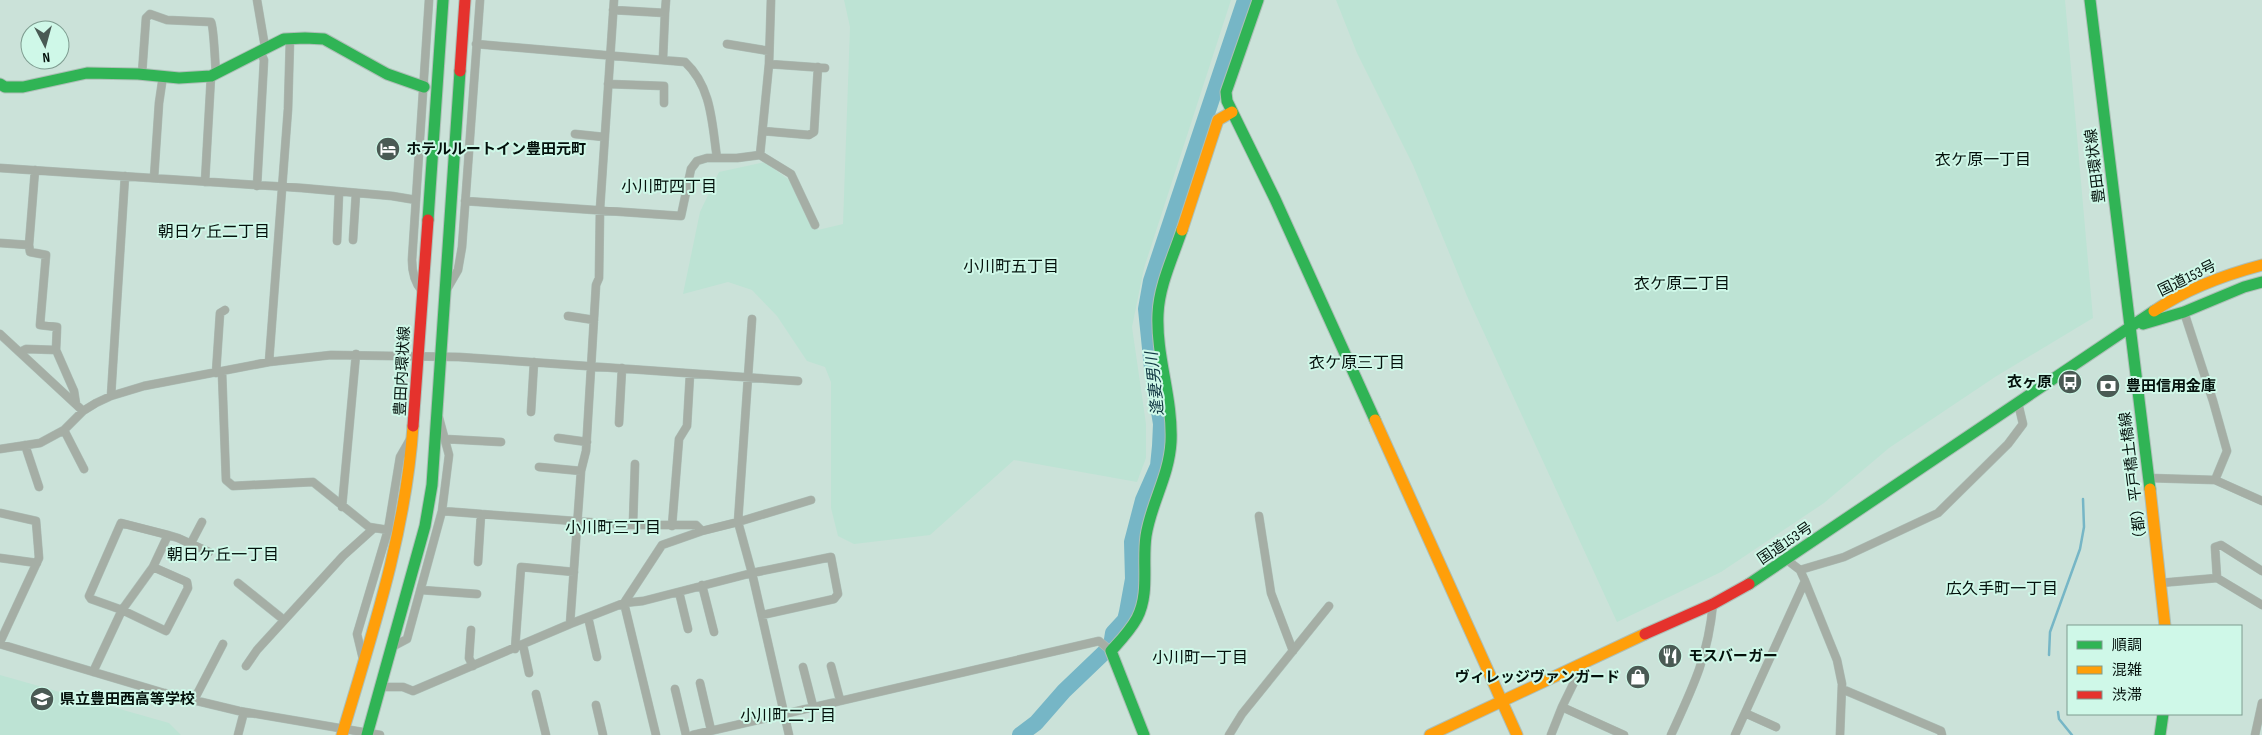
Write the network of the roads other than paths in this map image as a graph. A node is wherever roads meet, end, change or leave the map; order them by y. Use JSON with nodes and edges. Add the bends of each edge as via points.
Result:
{"nodes":[{"id":1,"x":257,"y":0,"type":"edge"},
{"id":2,"x":429,"y":0,"type":"edge"},
{"id":3,"x":443,"y":0,"type":"edge"},
{"id":4,"x":464,"y":0,"type":"edge"},
{"id":5,"x":480,"y":0,"type":"edge"},
{"id":6,"x":614,"y":0,"type":"edge"},
{"id":7,"x":666,"y":0,"type":"edge"},
{"id":8,"x":771,"y":0,"type":"edge"},
{"id":9,"x":1258,"y":0,"type":"edge"},
{"id":10,"x":2090,"y":0,"type":"edge"},
{"id":11,"x":613,"y":10,"type":"junction"},
{"id":12,"x":665,"y":13,"type":"junction"},
{"id":13,"x":290,"y":39,"type":"junction"},
{"id":14,"x":476,"y":44,"type":"junction"},
{"id":15,"x":728,"y":44,"type":"dead end"},
{"id":16,"x":262,"y":49,"type":"junction"},
{"id":17,"x":769,"y":50,"type":"junction"},
{"id":18,"x":609,"y":55,"type":"junction"},
{"id":19,"x":662,"y":58,"type":"junction"},
{"id":20,"x":769,"y":64,"type":"junction"},
{"id":21,"x":142,"y":74,"type":"junction"},
{"id":22,"x":213,"y":74,"type":"junction"},
{"id":23,"x":163,"y":76,"type":"junction"},
{"id":24,"x":473,"y":80,"type":"junction"},
{"id":25,"x":0,"y":84,"type":"edge"},
{"id":26,"x":608,"y":84,"type":"junction"},
{"id":27,"x":424,"y":87,"type":"junction"},
{"id":28,"x":458,"y":101,"type":"junction"},
{"id":29,"x":664,"y":103,"type":"dead end"},
{"id":30,"x":1232,"y":112,"type":"junction"},
{"id":31,"x":457,"y":119,"type":"junction"},
{"id":32,"x":421,"y":128,"type":"junction"},
{"id":33,"x":763,"y":131,"type":"junction"},
{"id":34,"x":574,"y":134,"type":"dead end"},
{"id":35,"x":604,"y":137,"type":"junction"},
{"id":36,"x":469,"y":140,"type":"junction"},
{"id":37,"x":432,"y":149,"type":"junction"},
{"id":38,"x":760,"y":155,"type":"junction"},
{"id":39,"x":717,"y":158,"type":"junction"},
{"id":40,"x":0,"y":168,"type":"edge"},
{"id":41,"x":35,"y":170,"type":"junction"},
{"id":42,"x":125,"y":176,"type":"junction"},
{"id":43,"x":154,"y":178,"type":"junction"},
{"id":44,"x":205,"y":182,"type":"junction"},
{"id":45,"x":257,"y":186,"type":"junction"},
{"id":46,"x":283,"y":187,"type":"junction"},
{"id":47,"x":339,"y":192,"type":"junction"},
{"id":48,"x":356,"y":193,"type":"junction"},
{"id":49,"x":416,"y":200,"type":"junction"},
{"id":50,"x":465,"y":201,"type":"junction"},
{"id":51,"x":600,"y":209,"type":"junction"},
{"id":52,"x":815,"y":225,"type":"dead end"},
{"id":53,"x":353,"y":240,"type":"dead end"},
{"id":54,"x":336,"y":241,"type":"dead end"},
{"id":55,"x":0,"y":243,"type":"edge"},
{"id":56,"x":28,"y":245,"type":"junction"},
{"id":57,"x":2262,"y":265,"type":"edge"},
{"id":58,"x":2262,"y":282,"type":"edge"},
{"id":59,"x":446,"y":290,"type":"junction"},
{"id":60,"x":422,"y":291,"type":"junction"},
{"id":61,"x":225,"y":310,"type":"dead end"},
{"id":62,"x":2184,"y":312,"type":"junction"},
{"id":63,"x":568,"y":316,"type":"dead end"},
{"id":64,"x":752,"y":319,"type":"dead end"},
{"id":65,"x":594,"y":320,"type":"junction"},
{"id":66,"x":2130,"y":328,"type":"junction"},
{"id":67,"x":0,"y":334,"type":"edge"},
{"id":68,"x":56,"y":350,"type":"junction"},
{"id":69,"x":20,"y":352,"type":"junction"},
{"id":70,"x":356,"y":354,"type":"junction"},
{"id":71,"x":418,"y":357,"type":"junction"},
{"id":72,"x":440,"y":357,"type":"junction"},
{"id":73,"x":269,"y":362,"type":"junction"},
{"id":74,"x":534,"y":362,"type":"junction"},
{"id":75,"x":591,"y":365,"type":"junction"},
{"id":76,"x":622,"y":368,"type":"junction"},
{"id":77,"x":219,"y":373,"type":"junction"},
{"id":78,"x":690,"y":374,"type":"junction"},
{"id":79,"x":747,"y":378,"type":"junction"},
{"id":80,"x":798,"y":381,"type":"dead end"},
{"id":81,"x":112,"y":396,"type":"junction"},
{"id":82,"x":2018,"y":403,"type":"junction"},
{"id":83,"x":76,"y":404,"type":"junction"},
{"id":84,"x":83,"y":411,"type":"junction"},
{"id":85,"x":531,"y":412,"type":"dead end"},
{"id":86,"x":437,"y":414,"type":"junction"},
{"id":87,"x":619,"y":423,"type":"dead end"},
{"id":88,"x":64,"y":430,"type":"junction"},
{"id":89,"x":413,"y":435,"type":"junction"},
{"id":90,"x":558,"y":438,"type":"dead end"},
{"id":91,"x":445,"y":439,"type":"junction"},
{"id":92,"x":501,"y":442,"type":"dead end"},
{"id":93,"x":587,"y":442,"type":"junction"},
{"id":94,"x":25,"y":445,"type":"junction"},
{"id":95,"x":0,"y":449,"type":"edge"},
{"id":96,"x":635,"y":464,"type":"dead end"},
{"id":97,"x":539,"y":467,"type":"dead end"},
{"id":98,"x":84,"y":469,"type":"dead end"},
{"id":99,"x":581,"y":471,"type":"junction"},
{"id":100,"x":2149,"y":478,"type":"junction"},
{"id":101,"x":2215,"y":480,"type":"junction"},
{"id":102,"x":39,"y":488,"type":"dead end"},
{"id":103,"x":811,"y":500,"type":"dead end"},
{"id":104,"x":2262,"y":501,"type":"edge"},
{"id":105,"x":342,"y":507,"type":"junction"},
{"id":106,"x":442,"y":511,"type":"junction"},
{"id":107,"x":0,"y":513,"type":"edge"},
{"id":108,"x":481,"y":514,"type":"junction"},
{"id":109,"x":1259,"y":516,"type":"dead end"},
{"id":110,"x":578,"y":521,"type":"junction"},
{"id":111,"x":202,"y":522,"type":"dead end"},
{"id":112,"x":738,"y":522,"type":"junction"},
{"id":113,"x":633,"y":524,"type":"junction"},
{"id":114,"x":672,"y":526,"type":"junction"},
{"id":115,"x":373,"y":529,"type":"junction"},
{"id":116,"x":388,"y":530,"type":"junction"},
{"id":117,"x":702,"y":531,"type":"junction"},
{"id":118,"x":168,"y":535,"type":"junction"},
{"id":119,"x":192,"y":544,"type":"junction"},
{"id":120,"x":209,"y":552,"type":"dead end"},
{"id":121,"x":0,"y":558,"type":"edge"},
{"id":122,"x":1787,"y":560,"type":"junction"},
{"id":123,"x":478,"y":562,"type":"dead end"},
{"id":124,"x":37,"y":563,"type":"junction"},
{"id":125,"x":153,"y":567,"type":"junction"},
{"id":126,"x":1800,"y":570,"type":"junction"},
{"id":127,"x":2262,"y":571,"type":"edge"},
{"id":128,"x":574,"y":572,"type":"junction"},
{"id":129,"x":752,"y":573,"type":"junction"},
{"id":130,"x":2217,"y":578,"type":"junction"},
{"id":131,"x":1806,"y":581,"type":"junction"},
{"id":132,"x":238,"y":583,"type":"dead end"},
{"id":133,"x":2160,"y":583,"type":"junction"},
{"id":134,"x":702,"y":585,"type":"junction"},
{"id":135,"x":421,"y":590,"type":"junction"},
{"id":136,"x":679,"y":592,"type":"junction"},
{"id":137,"x":477,"y":594,"type":"dead end"},
{"id":138,"x":624,"y":603,"type":"junction"},
{"id":139,"x":1712,"y":604,"type":"junction"},
{"id":140,"x":2262,"y":604,"type":"edge"},
{"id":141,"x":1329,"y":606,"type":"dead end"},
{"id":142,"x":122,"y":610,"type":"junction"},
{"id":143,"x":762,"y":615,"type":"junction"},
{"id":144,"x":588,"y":617,"type":"junction"},
{"id":145,"x":284,"y":620,"type":"junction"},
{"id":146,"x":570,"y":624,"type":"junction"},
{"id":147,"x":2165,"y":625,"type":"edge"},
{"id":148,"x":688,"y":629,"type":"dead end"},
{"id":149,"x":471,"y":630,"type":"dead end"},
{"id":150,"x":714,"y":632,"type":"dead end"},
{"id":151,"x":0,"y":643,"type":"edge"},
{"id":152,"x":223,"y":644,"type":"dead end"},
{"id":153,"x":519,"y":647,"type":"junction"},
{"id":154,"x":390,"y":648,"type":"junction"},
{"id":155,"x":1111,"y":651,"type":"junction"},
{"id":156,"x":1293,"y":651,"type":"junction"},
{"id":157,"x":597,"y":656,"type":"dead end"},
{"id":158,"x":364,"y":659,"type":"junction"},
{"id":159,"x":1584,"y":661,"type":"junction"},
{"id":160,"x":246,"y":666,"type":"dead end"},
{"id":161,"x":474,"y":666,"type":"junction"},
{"id":162,"x":830,"y":666,"type":"dead end"},
{"id":163,"x":803,"y":667,"type":"dead end"},
{"id":164,"x":93,"y":672,"type":"junction"},
{"id":165,"x":529,"y":672,"type":"dead end"},
{"id":166,"x":700,"y":683,"type":"dead end"},
{"id":167,"x":379,"y":687,"type":"junction"},
{"id":168,"x":1842,"y":688,"type":"junction"},
{"id":169,"x":675,"y":689,"type":"dead end"},
{"id":170,"x":536,"y":694,"type":"dead end"},
{"id":171,"x":194,"y":700,"type":"junction"},
{"id":172,"x":840,"y":700,"type":"junction"},
{"id":173,"x":1502,"y":700,"type":"junction"},
{"id":174,"x":2262,"y":703,"type":"edge"},
{"id":175,"x":596,"y":705,"type":"dead end"},
{"id":176,"x":813,"y":706,"type":"junction"},
{"id":177,"x":1562,"y":707,"type":"junction"},
{"id":178,"x":244,"y":712,"type":"junction"},
{"id":179,"x":1746,"y":712,"type":"junction"},
{"id":180,"x":784,"y":713,"type":"junction"},
{"id":181,"x":2164,"y":715,"type":"edge"},
{"id":182,"x":1776,"y":727,"type":"dead end"},
{"id":183,"x":711,"y":730,"type":"junction"},
{"id":184,"x":343,"y":732,"type":"edge"},
{"id":185,"x":367,"y":734,"type":"edge"},
{"id":186,"x":238,"y":735,"type":"edge"},
{"id":187,"x":380,"y":735,"type":"edge"},
{"id":188,"x":546,"y":735,"type":"edge"},
{"id":189,"x":603,"y":735,"type":"edge"},
{"id":190,"x":656,"y":735,"type":"edge"},
{"id":191,"x":686,"y":735,"type":"edge"},
{"id":192,"x":692,"y":735,"type":"edge"},
{"id":193,"x":789,"y":735,"type":"edge"},
{"id":194,"x":1144,"y":735,"type":"edge"},
{"id":195,"x":1230,"y":735,"type":"edge"},
{"id":196,"x":1430,"y":735,"type":"edge"},
{"id":197,"x":1517,"y":735,"type":"edge"},
{"id":198,"x":1551,"y":735,"type":"edge"},
{"id":199,"x":1624,"y":735,"type":"edge"},
{"id":200,"x":1671,"y":735,"type":"edge"},
{"id":201,"x":1735,"y":735,"type":"edge"},
{"id":202,"x":1840,"y":735,"type":"edge"},
{"id":203,"x":1942,"y":735,"type":"edge"},
{"id":204,"x":2160,"y":735,"type":"edge"},
{"id":205,"x":2255,"y":735,"type":"edge"}],
"edges":[{"from":1,"to":16,"type":"street"},
{"from":2,"to":27,"type":"street"},
{"from":3,"to":37,"type":"main road","name":"豊田内環状線"},
{"from":4,"to":28,"type":"main road"},
{"from":5,"to":14,"type":"street"},
{"from":6,"to":11,"type":"street"},
{"from":7,"to":12,"type":"street"},
{"from":8,"to":17,"type":"street"},
{"from":9,"to":30,"type":"main road","via":[[1226,92],[1226,101]]},
{"from":10,"to":66,"type":"main road","name":"豊田環状線"},
{"from":11,"to":12,"type":"street"},
{"from":11,"to":18,"type":"street"},
{"from":12,"to":19,"type":"street"},
{"from":13,"to":16,"type":"main road"},
{"from":13,"to":27,"type":"main road","via":[[324,39],[387,74]]},
{"from":13,"to":46,"type":"street"},
{"from":14,"to":18,"type":"street"},
{"from":14,"to":24,"type":"street"},
{"from":15,"to":17,"type":"street"},
{"from":16,"to":22,"type":"main road","via":[[246,60]]},
{"from":16,"to":45,"type":"street"},
{"from":17,"to":20,"type":"street"},
{"from":18,"to":19,"type":"street"},
{"from":18,"to":26,"type":"street"},
{"from":19,"to":39,"type":"street","via":[[685,62],[703,86],[708,97]]},
{"from":20,"to":33,"type":"street"},
{"from":20,"to":33,"type":"street","via":[[822,68],[814,132],[809,135]]},
{"from":21,"to":22,"type":"street","via":[[146,18],[150,14],[167,20],[211,22],[214,26]]},
{"from":21,"to":23,"type":"main road"},
{"from":21,"to":25,"type":"main road","via":[[88,73],[23,87]]},
{"from":22,"to":23,"type":"main road","via":[[178,78]]},
{"from":22,"to":44,"type":"street"},
{"from":23,"to":43,"type":"street"},
{"from":24,"to":28,"type":"street","via":[[470,89]]},
{"from":24,"to":36,"type":"street"},
{"from":26,"to":29,"type":"street","via":[[664,86]]},
{"from":26,"to":35,"type":"street"},
{"from":27,"to":32,"type":"street"},
{"from":28,"to":31,"type":"main road"},
{"from":30,"to":155,"type":"main road","via":[[1218,120],[1159,301],[1158,331],[1171,415],[1170,461],[1147,532],[1142,608]]},
{"from":30,"to":173,"type":"main road","via":[[1275,199]]},
{"from":31,"to":36,"type":"street"},
{"from":31,"to":59,"type":"main road"},
{"from":32,"to":37,"type":"street"},
{"from":32,"to":49,"type":"street"},
{"from":33,"to":38,"type":"street"},
{"from":34,"to":35,"type":"street"},
{"from":35,"to":51,"type":"street"},
{"from":36,"to":50,"type":"street"},
{"from":37,"to":60,"type":"main road","name":"豊田内環状線"},
{"from":38,"to":39,"type":"street"},
{"from":38,"to":52,"type":"street","via":[[791,174]]},
{"from":39,"to":51,"type":"street","via":[[697,161],[691,169],[680,216]]},
{"from":40,"to":41,"type":"street"},
{"from":41,"to":42,"type":"street"},
{"from":41,"to":56,"type":"street"},
{"from":42,"to":43,"type":"street"},
{"from":42,"to":81,"type":"street"},
{"from":43,"to":44,"type":"street"},
{"from":44,"to":45,"type":"street"},
{"from":45,"to":46,"type":"street"},
{"from":46,"to":47,"type":"street"},
{"from":46,"to":73,"type":"street"},
{"from":47,"to":48,"type":"street"},
{"from":47,"to":54,"type":"street"},
{"from":48,"to":49,"type":"street"},
{"from":48,"to":53,"type":"street"},
{"from":49,"to":60,"type":"street","via":[[412,270]]},
{"from":50,"to":51,"type":"street"},
{"from":50,"to":59,"type":"street","via":[[458,270]]},
{"from":51,"to":65,"type":"street","via":[[599,278]]},
{"from":55,"to":56,"type":"street"},
{"from":56,"to":68,"type":"street","via":[[30,252],[46,255],[40,325],[56,326]]},
{"from":57,"to":66,"type":"main road","name":"国道153号","via":[[2175,297]]},
{"from":58,"to":62,"type":"main road","name":"国道153号"},
{"from":59,"to":72,"type":"main road"},
{"from":60,"to":71,"type":"main road","name":"豊田内環状線"},
{"from":61,"to":77,"type":"street","via":[[220,313]]},
{"from":62,"to":66,"type":"main road","name":"国道153号"},
{"from":62,"to":101,"type":"street","via":[[2214,401],[2227,452]]},
{"from":63,"to":65,"type":"street"},
{"from":64,"to":79,"type":"street"},
{"from":65,"to":75,"type":"street"},
{"from":66,"to":82,"type":"main road","name":"国道153号"},
{"from":66,"to":100,"type":"main road","name":"（都）平戸橋土橋線"},
{"from":67,"to":69,"type":"street"},
{"from":68,"to":69,"type":"street","via":[[26,349]]},
{"from":68,"to":83,"type":"street","via":[[74,391]]},
{"from":69,"to":83,"type":"street"},
{"from":70,"to":71,"type":"street"},
{"from":70,"to":73,"type":"street"},
{"from":70,"to":105,"type":"street"},
{"from":71,"to":72,"type":"street"},
{"from":71,"to":89,"type":"main road","name":"豊田内環状線"},
{"from":72,"to":74,"type":"street"},
{"from":72,"to":86,"type":"main road"},
{"from":73,"to":77,"type":"street"},
{"from":74,"to":75,"type":"street"},
{"from":74,"to":85,"type":"street"},
{"from":75,"to":76,"type":"street"},
{"from":75,"to":93,"type":"street"},
{"from":76,"to":78,"type":"street"},
{"from":76,"to":87,"type":"street"},
{"from":77,"to":81,"type":"street"},
{"from":77,"to":105,"type":"street","via":[[226,480],[233,486],[313,482]]},
{"from":78,"to":79,"type":"street"},
{"from":78,"to":114,"type":"street","via":[[687,426],[679,439]]},
{"from":79,"to":80,"type":"street"},
{"from":79,"to":112,"type":"street"},
{"from":81,"to":84,"type":"street"},
{"from":82,"to":122,"type":"main road","name":"国道153号"},
{"from":82,"to":126,"type":"street","via":[[2023,424],[1938,513],[1844,557]]},
{"from":83,"to":84,"type":"street"},
{"from":84,"to":88,"type":"street"},
{"from":86,"to":91,"type":"street"},
{"from":86,"to":154,"type":"main road","via":[[425,526]]},
{"from":88,"to":94,"type":"street","via":[[40,444]]},
{"from":88,"to":98,"type":"street"},
{"from":89,"to":116,"type":"street","via":[[400,457]]},
{"from":89,"to":158,"type":"main road","name":"豊田内環状線","via":[[393,560]]},
{"from":90,"to":93,"type":"street"},
{"from":91,"to":92,"type":"street"},
{"from":91,"to":106,"type":"street","via":[[449,456]]},
{"from":93,"to":99,"type":"street"},
{"from":94,"to":95,"type":"street"},
{"from":94,"to":102,"type":"street"},
{"from":96,"to":113,"type":"street"},
{"from":97,"to":99,"type":"street"},
{"from":99,"to":110,"type":"street"},
{"from":100,"to":101,"type":"street"},
{"from":100,"to":133,"type":"main road","name":"（都）平戸橋土橋線"},
{"from":101,"to":104,"type":"street"},
{"from":103,"to":112,"type":"street"},
{"from":105,"to":115,"type":"street"},
{"from":106,"to":108,"type":"street"},
{"from":106,"to":135,"type":"street"},
{"from":107,"to":124,"type":"street","via":[[36,521]]},
{"from":108,"to":110,"type":"street"},
{"from":108,"to":123,"type":"street"},
{"from":109,"to":156,"type":"street","via":[[1271,593]]},
{"from":110,"to":113,"type":"street"},
{"from":110,"to":128,"type":"street"},
{"from":111,"to":119,"type":"street"},
{"from":112,"to":117,"type":"street"},
{"from":112,"to":129,"type":"street"},
{"from":113,"to":114,"type":"street"},
{"from":114,"to":117,"type":"street","via":[[696,525]]},
{"from":115,"to":116,"type":"street"},
{"from":115,"to":145,"type":"street"},
{"from":116,"to":158,"type":"street","via":[[357,634]]},
{"from":117,"to":138,"type":"street","via":[[662,545]]},
{"from":118,"to":119,"type":"street"},
{"from":118,"to":125,"type":"street"},
{"from":118,"to":142,"type":"street","via":[[125,522],[118,526],[89,596]]},
{"from":119,"to":120,"type":"street"},
{"from":121,"to":124,"type":"street"},
{"from":122,"to":126,"type":"street"},
{"from":122,"to":139,"type":"main road","name":"国道153号"},
{"from":124,"to":151,"type":"street"},
{"from":125,"to":142,"type":"street"},
{"from":125,"to":142,"type":"street","via":[[188,585],[168,630],[164,631]]},
{"from":126,"to":131,"type":"street"},
{"from":127,"to":130,"type":"street","via":[[2218,545],[2215,547]]},
{"from":128,"to":146,"type":"street"},
{"from":128,"to":153,"type":"street","via":[[520,568]]},
{"from":129,"to":134,"type":"street"},
{"from":129,"to":143,"type":"street"},
{"from":129,"to":143,"type":"street","via":[[831,557],[838,594],[834,599]]},
{"from":130,"to":133,"type":"street"},
{"from":130,"to":140,"type":"street"},
{"from":131,"to":168,"type":"street","via":[[1837,660]]},
{"from":131,"to":179,"type":"street"},
{"from":132,"to":145,"type":"street"},
{"from":133,"to":147,"type":"main road","name":"（都）平戸橋土橋線"},
{"from":134,"to":136,"type":"street"},
{"from":134,"to":150,"type":"street"},
{"from":135,"to":137,"type":"street"},
{"from":135,"to":154,"type":"street","via":[[407,639]]},
{"from":136,"to":138,"type":"street"},
{"from":136,"to":148,"type":"street"},
{"from":138,"to":144,"type":"street"},
{"from":138,"to":190,"type":"street"},
{"from":139,"to":159,"type":"main road","name":"国道153号"},
{"from":139,"to":200,"type":"street","via":[[1703,663]]},
{"from":141,"to":156,"type":"street"},
{"from":142,"to":164,"type":"street"},
{"from":143,"to":180,"type":"street"},
{"from":144,"to":146,"type":"street"},
{"from":144,"to":157,"type":"street"},
{"from":145,"to":160,"type":"street"},
{"from":146,"to":153,"type":"street"},
{"from":149,"to":161,"type":"street","via":[[469,658]]},
{"from":151,"to":164,"type":"street"},
{"from":152,"to":171,"type":"street"},
{"from":153,"to":161,"type":"street"},
{"from":153,"to":165,"type":"street"},
{"from":154,"to":167,"type":"main road"},
{"from":155,"to":172,"type":"street","via":[[1099,641]]},
{"from":155,"to":194,"type":"main road"},
{"from":156,"to":195,"type":"street","via":[[1242,714]]},
{"from":158,"to":184,"type":"main road","name":"豊田内環状線"},
{"from":159,"to":173,"type":"main road","name":"国道153号"},
{"from":159,"to":177,"type":"street"},
{"from":161,"to":167,"type":"street","via":[[413,691]]},
{"from":162,"to":172,"type":"street"},
{"from":163,"to":176,"type":"street"},
{"from":164,"to":171,"type":"street"},
{"from":166,"to":183,"type":"street"},
{"from":167,"to":185,"type":"main road"},
{"from":168,"to":202,"type":"street"},
{"from":168,"to":203,"type":"street","via":[[1941,731]]},
{"from":169,"to":191,"type":"street"},
{"from":170,"to":188,"type":"street"},
{"from":171,"to":178,"type":"street"},
{"from":172,"to":176,"type":"street"},
{"from":173,"to":196,"type":"main road","name":"国道153号"},
{"from":173,"to":197,"type":"main road"},
{"from":174,"to":205,"type":"street"},
{"from":175,"to":189,"type":"street"},
{"from":176,"to":180,"type":"street"},
{"from":177,"to":198,"type":"street"},
{"from":177,"to":199,"type":"street"},
{"from":178,"to":184,"type":"street"},
{"from":178,"to":186,"type":"street"},
{"from":179,"to":182,"type":"street"},
{"from":179,"to":201,"type":"street"},
{"from":180,"to":183,"type":"street"},
{"from":180,"to":193,"type":"street"},
{"from":181,"to":204,"type":"main road"},
{"from":183,"to":192,"type":"street"},
{"from":184,"to":185,"type":"street"},
{"from":185,"to":187,"type":"street"}]}
